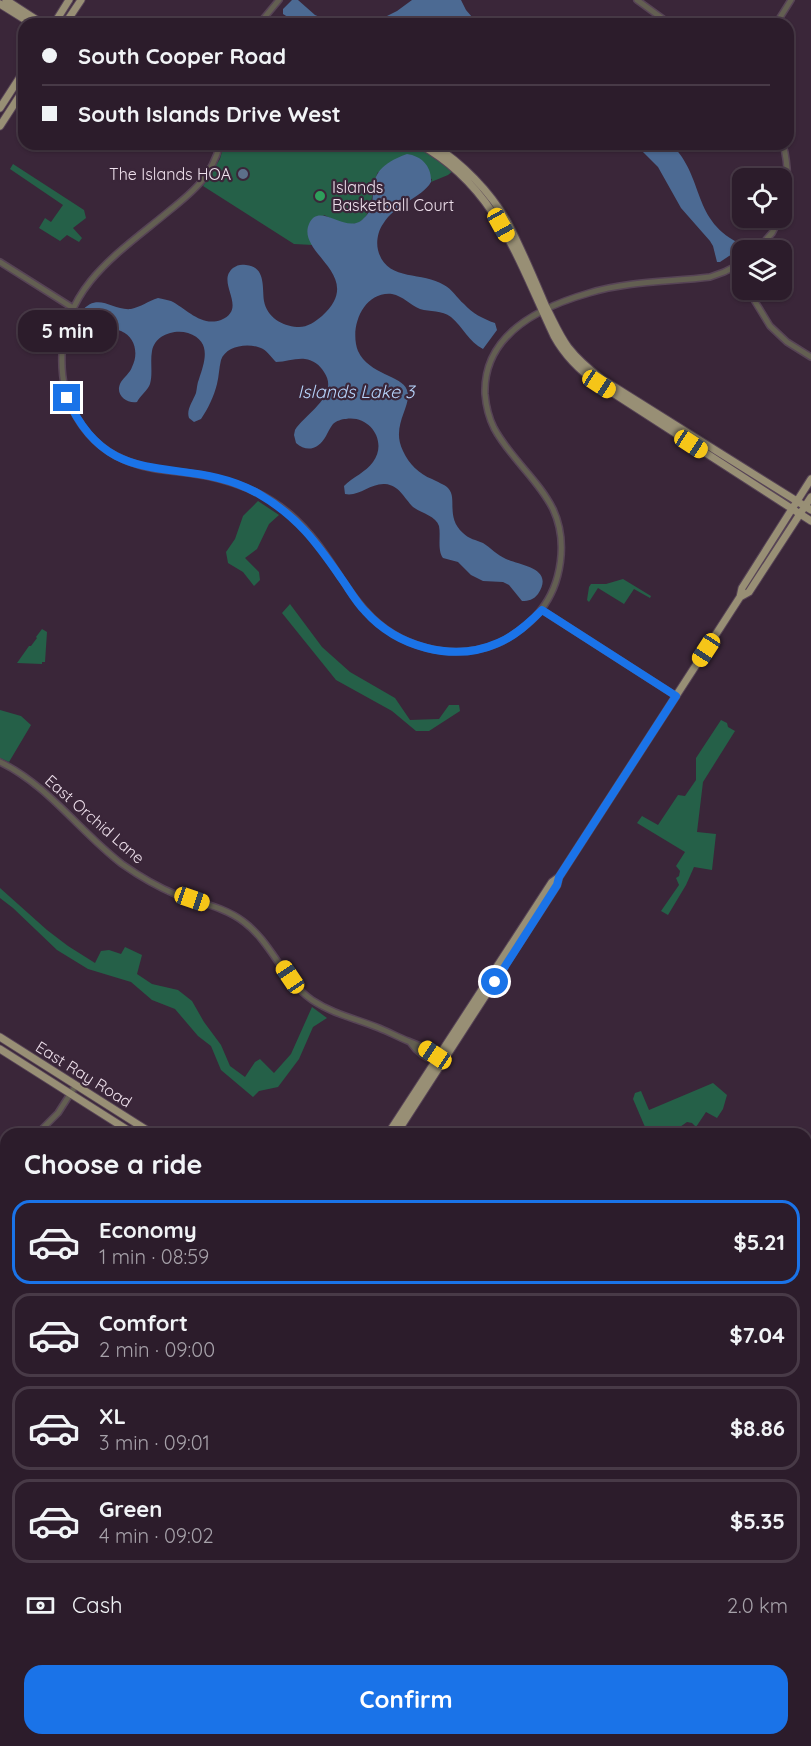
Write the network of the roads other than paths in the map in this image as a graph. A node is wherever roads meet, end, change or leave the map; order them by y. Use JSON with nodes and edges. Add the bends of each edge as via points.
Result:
{"nodes":[{"id":1,"x":6,"y":0,"type":"edge"},
{"id":2,"x":69,"y":0,"type":"edge"},
{"id":3,"x":81,"y":0,"type":"edge"},
{"id":4,"x":279,"y":0,"type":"edge"},
{"id":5,"x":637,"y":0,"type":"edge"},
{"id":6,"x":791,"y":0,"type":"edge"},
{"id":7,"x":0,"y":4,"type":"edge"},
{"id":8,"x":22,"y":18,"type":"edge"},
{"id":9,"x":34,"y":18,"type":"edge"},
{"id":10,"x":58,"y":18,"type":"edge"},
{"id":11,"x":69,"y":18,"type":"edge"},
{"id":12,"x":264,"y":18,"type":"edge"},
{"id":13,"x":662,"y":18,"type":"edge"},
{"id":14,"x":780,"y":18,"type":"edge"},
{"id":15,"x":18,"y":80,"type":"edge"},
{"id":16,"x":18,"y":98,"type":"edge"},
{"id":17,"x":0,"y":108,"type":"edge"},
{"id":18,"x":0,"y":126,"type":"edge"},
{"id":19,"x":218,"y":150,"type":"edge"},
{"id":20,"x":428,"y":150,"type":"edge"},
{"id":21,"x":440,"y":150,"type":"edge"},
{"id":22,"x":784,"y":150,"type":"edge"},
{"id":23,"x":787,"y":168,"type":"edge"},
{"id":24,"x":775,"y":228,"type":"edge"},
{"id":25,"x":766,"y":240,"type":"edge"},
{"id":26,"x":0,"y":262,"type":"edge"},
{"id":27,"x":732,"y":269,"type":"edge"},
{"id":28,"x":754,"y":300,"type":"edge"},
{"id":29,"x":73,"y":308,"type":"junction"},
{"id":30,"x":545,"y":310,"type":"junction"},
{"id":31,"x":811,"y":357,"type":"edge"},
{"id":32,"x":710,"y":451,"type":"junction"},
{"id":33,"x":811,"y":479,"type":"edge"},
{"id":34,"x":811,"y":497,"type":"edge"},
{"id":35,"x":797,"y":501,"type":"junction"},
{"id":36,"x":808,"y":508,"type":"edge"},
{"id":37,"x":792,"y":509,"type":"junction"},
{"id":38,"x":800,"y":514,"type":"junction"},
{"id":39,"x":811,"y":522,"type":"edge"},
{"id":40,"x":740,"y":597,"type":"junction"},
{"id":41,"x":542,"y":610,"type":"junction"},
{"id":42,"x":676,"y":696,"type":"junction"},
{"id":43,"x":0,"y":762,"type":"edge"},
{"id":44,"x":0,"y":1037,"type":"edge"},
{"id":45,"x":0,"y":1049,"type":"edge"},
{"id":46,"x":440,"y":1061,"type":"junction"},
{"id":47,"x":76,"y":1085,"type":"junction"},
{"id":48,"x":71,"y":1094,"type":"junction"},
{"id":49,"x":43,"y":1128,"type":"edge"},
{"id":50,"x":125,"y":1128,"type":"edge"},
{"id":51,"x":144,"y":1128,"type":"edge"},
{"id":52,"x":392,"y":1128,"type":"edge"},
{"id":53,"x":400,"y":1128,"type":"edge"}],
"edges":[{"from":1,"to":9,"type":"main road"},
{"from":2,"to":10,"type":"main road"},
{"from":3,"to":11,"type":"main road"},
{"from":4,"to":12,"type":"street"},
{"from":5,"to":13,"type":"street"},
{"from":6,"to":14,"type":"street"},
{"from":7,"to":8,"type":"main road"},
{"from":15,"to":17,"type":"main road"},
{"from":16,"to":18,"type":"main road"},
{"from":19,"to":29,"type":"street","via":[[201,183],[100,268]]},
{"from":20,"to":30,"type":"main road","via":[[462,175],[496,216]]},
{"from":21,"to":30,"type":"main road","via":[[463,167],[496,205]]},
{"from":22,"to":23,"type":"street"},
{"from":24,"to":25,"type":"street"},
{"from":26,"to":29,"type":"street"},
{"from":27,"to":30,"type":"street","via":[[710,277],[601,290]]},
{"from":28,"to":31,"type":"street","via":[[771,327]]},
{"from":29,"to":41,"type":"street","via":[[63,338],[63,382],[74,413],[95,442],[130,463],[213,476],[243,485],[278,505],[303,527],[363,610],[389,633],[436,650],[463,652],[499,643]]},
{"from":30,"to":32,"type":"main road","via":[[568,347],[592,371]]},
{"from":30,"to":41,"type":"street","via":[[505,337],[490,361],[485,380],[492,424],[546,497],[558,526],[562,549],[558,576]]},
{"from":32,"to":35,"type":"main road"},
{"from":32,"to":37,"type":"main road"},
{"from":33,"to":35,"type":"main road"},
{"from":34,"to":36,"type":"main road"},
{"from":35,"to":36,"type":"main road"},
{"from":35,"to":37,"type":"main road"},
{"from":36,"to":38,"type":"main road"},
{"from":37,"to":38,"type":"main road"},
{"from":37,"to":40,"type":"main road"},
{"from":38,"to":39,"type":"main road"},
{"from":38,"to":40,"type":"main road","via":[[749,592]]},
{"from":40,"to":42,"type":"main road"},
{"from":41,"to":42,"type":"street"},
{"from":42,"to":46,"type":"main road","via":[[559,877],[552,882]]},
{"from":43,"to":46,"type":"street","name":"East Orchid Lane","via":[[36,786],[129,869],[158,886],[225,910],[243,921],[266,943],[309,998],[410,1042],[414,1049]]},
{"from":44,"to":47,"type":"main road","name":"East Ray Road"},
{"from":45,"to":48,"type":"main road","name":"East Ray Road"},
{"from":46,"to":52,"type":"main road"},
{"from":46,"to":53,"type":"main road"},
{"from":47,"to":48,"type":"street"},
{"from":47,"to":51,"type":"main road","name":"East Ray Road"},
{"from":48,"to":49,"type":"street"},
{"from":48,"to":50,"type":"main road","name":"East Ray Road"}]}
